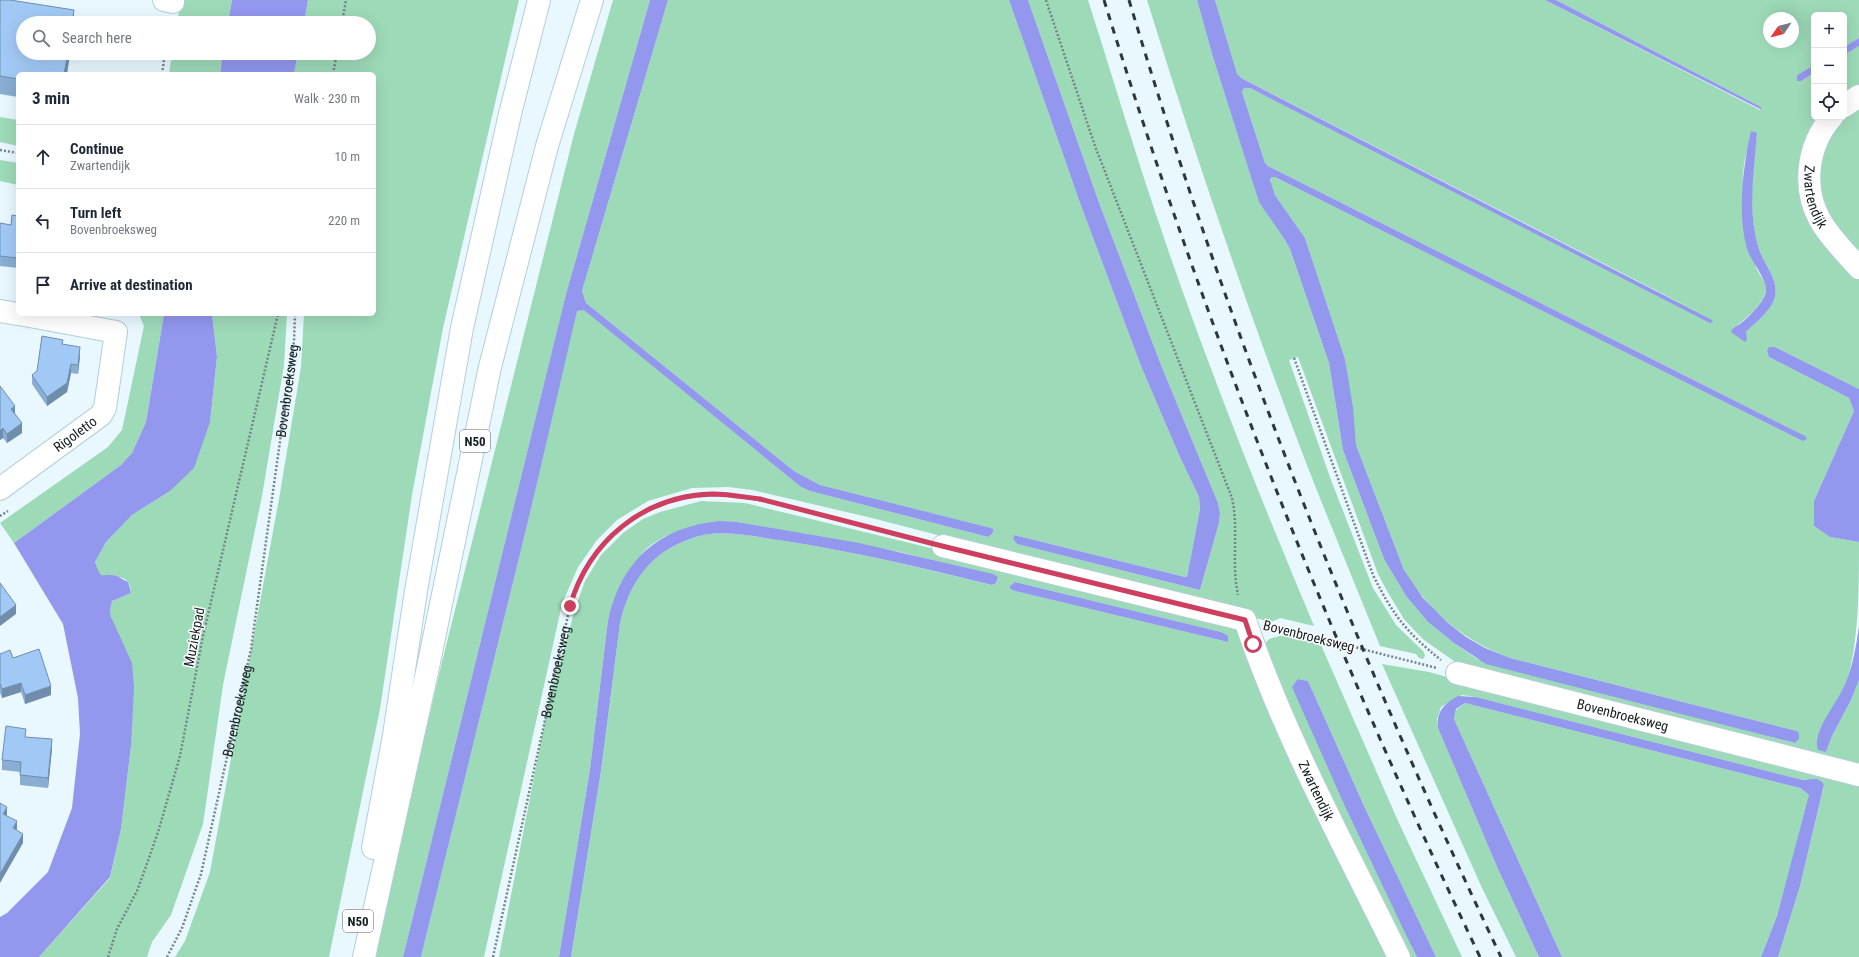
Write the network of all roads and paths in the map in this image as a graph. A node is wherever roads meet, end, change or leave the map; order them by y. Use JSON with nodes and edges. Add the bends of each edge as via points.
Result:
{"nodes":[{"id":1,"x":164,"y":0,"type":"edge"},
{"id":2,"x":173,"y":0,"type":"edge"},
{"id":3,"x":346,"y":0,"type":"edge"},
{"id":4,"x":539,"y":0,"type":"edge"},
{"id":5,"x":592,"y":0,"type":"edge"},
{"id":6,"x":1046,"y":0,"type":"edge"},
{"id":7,"x":343,"y":16,"type":"edge"},
{"id":8,"x":164,"y":60,"type":"edge"},
{"id":9,"x":336,"y":60,"type":"edge"},
{"id":10,"x":162,"y":72,"type":"edge"},
{"id":11,"x":333,"y":72,"type":"edge"},
{"id":12,"x":1859,"y":96,"type":"edge"},
{"id":13,"x":1847,"y":104,"type":"edge"},
{"id":14,"x":1830,"y":120,"type":"edge"},
{"id":15,"x":0,"y":150,"type":"edge"},
{"id":16,"x":16,"y":153,"type":"edge"},
{"id":17,"x":1859,"y":268,"type":"edge"},
{"id":18,"x":0,"y":310,"type":"edge"},
{"id":19,"x":16,"y":313,"type":"edge"},
{"id":20,"x":30,"y":316,"type":"edge"},
{"id":21,"x":278,"y":316,"type":"edge"},
{"id":22,"x":294,"y":316,"type":"edge"},
{"id":23,"x":1294,"y":358,"type":"dead end"},
{"id":24,"x":0,"y":489,"type":"edge"},
{"id":25,"x":942,"y":546,"type":"joint"},
{"id":26,"x":1236,"y":584,"type":"dead end"},
{"id":27,"x":1245,"y":620,"type":"junction"},
{"id":28,"x":1457,"y":673,"type":"junction"},
{"id":29,"x":1859,"y":775,"type":"edge"},
{"id":30,"x":108,"y":957,"type":"edge"},
{"id":31,"x":167,"y":957,"type":"edge"},
{"id":32,"x":350,"y":957,"type":"edge"},
{"id":33,"x":364,"y":957,"type":"edge"},
{"id":34,"x":493,"y":957,"type":"edge"},
{"id":35,"x":1399,"y":957,"type":"edge"}],
"edges":[{"from":1,"to":2,"type":"main road"},
{"from":3,"to":7,"type":"path"},
{"from":4,"to":32,"type":"main road","number":"N50","via":[[510,114],[462,328],[416,591],[394,735]]},
{"from":5,"to":33,"type":"main road","number":"N50","via":[[547,146],[490,367],[427,672]]},
{"from":6,"to":26,"type":"path","via":[[1095,146],[1232,498],[1236,515]]},
{"from":8,"to":10,"type":"path"},
{"from":9,"to":11,"type":"path"},
{"from":12,"to":13,"type":"main road"},
{"from":14,"to":17,"type":"main road","name":"Zwartendijk","via":[[1819,135],[1813,150],[1810,166],[1811,194],[1820,221]]},
{"from":15,"to":16,"type":"path"},
{"from":18,"to":19,"type":"main road"},
{"from":20,"to":24,"type":"main road","name":"Rigoletto","via":[[116,332],[105,408],[101,415]]},
{"from":21,"to":30,"type":"path","name":"Muziekpad","via":[[203,636],[180,756],[149,858],[117,930]]},
{"from":22,"to":31,"type":"path","name":"Bovenbroeksweg","via":[[294,341],[251,649],[201,874],[182,928]]},
{"from":23,"to":28,"type":"path","via":[[1349,512],[1382,593],[1398,620],[1410,633]]},
{"from":25,"to":27,"type":"main road","name":"Bovenbroeksweg"},
{"from":25,"to":34,"type":"path","name":"Bovenbroeksweg","via":[[760,499],[712,494],[671,500],[650,508],[614,534],[586,565],[575,588]]},
{"from":27,"to":28,"type":"path","name":"Bovenbroeksweg"},
{"from":27,"to":35,"type":"main road","name":"Zwartendijk","via":[[1283,717]]},
{"from":28,"to":29,"type":"main road","name":"Bovenbroeksweg"}]}
